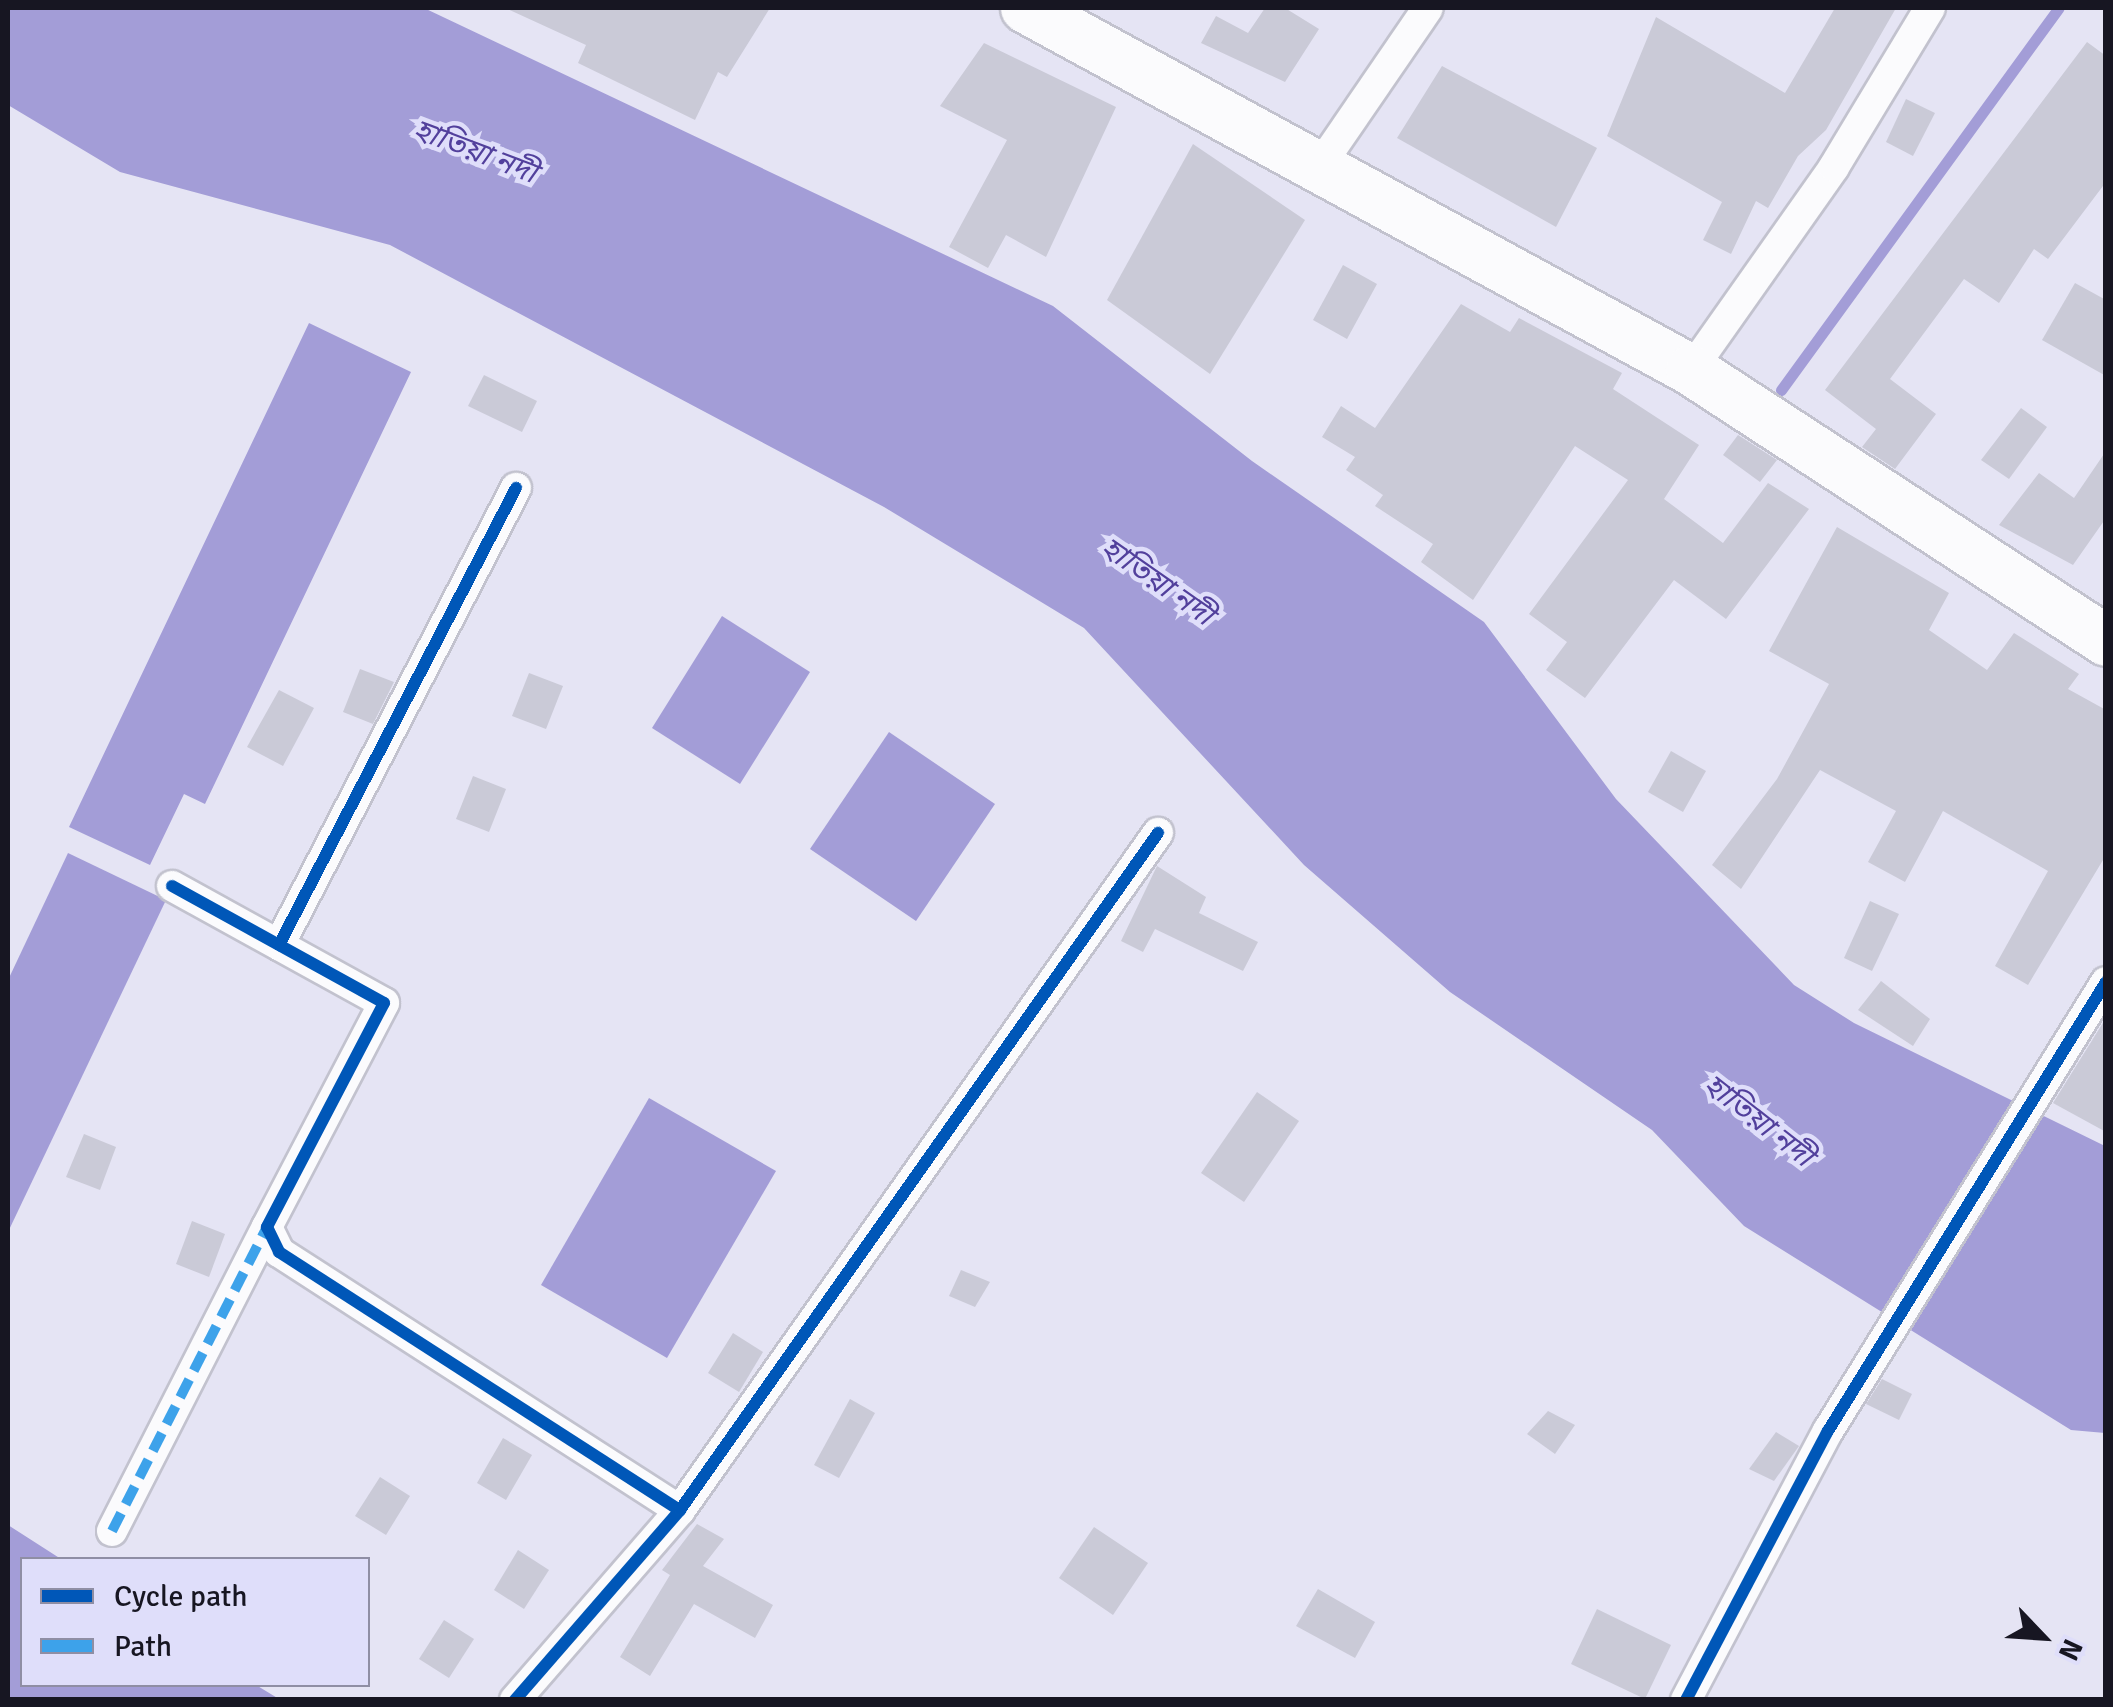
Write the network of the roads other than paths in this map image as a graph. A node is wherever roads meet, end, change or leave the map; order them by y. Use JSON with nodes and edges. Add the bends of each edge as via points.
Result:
{"nodes":[{"id":1,"x":1026,"y":8,"type":"edge"},
{"id":2,"x":1428,"y":8,"type":"edge"},
{"id":3,"x":1930,"y":8,"type":"edge"},
{"id":4,"x":1317,"y":170,"type":"junction"},
{"id":5,"x":1691,"y":370,"type":"junction"},
{"id":6,"x":516,"y":488,"type":"dead end"},
{"id":7,"x":2106,"y":641,"type":"edge"},
{"id":8,"x":1158,"y":833,"type":"dead end"},
{"id":9,"x":172,"y":886,"type":"dead end"},
{"id":10,"x":279,"y":945,"type":"junction"},
{"id":11,"x":2106,"y":982,"type":"edge"},
{"id":12,"x":267,"y":1227,"type":"junction"},
{"id":13,"x":680,"y":1510,"type":"junction"},
{"id":14,"x":112,"y":1531,"type":"dead end"},
{"id":15,"x":514,"y":1700,"type":"edge"},
{"id":16,"x":1686,"y":1700,"type":"edge"}],
"edges":[{"from":1,"to":4,"type":"main road"},
{"from":2,"to":4,"type":"street"},
{"from":3,"to":5,"type":"street","via":[[1834,167]]},
{"from":4,"to":5,"type":"main road"},
{"from":5,"to":7,"type":"main road"},
{"from":6,"to":10,"type":"street"},
{"from":8,"to":13,"type":"street"},
{"from":9,"to":10,"type":"street"},
{"from":10,"to":12,"type":"street","via":[[384,1002]]},
{"from":11,"to":16,"type":"street","via":[[1828,1431]]},
{"from":12,"to":13,"type":"street","via":[[280,1252]]},
{"from":12,"to":14,"type":"street"},
{"from":13,"to":15,"type":"street"}]}
